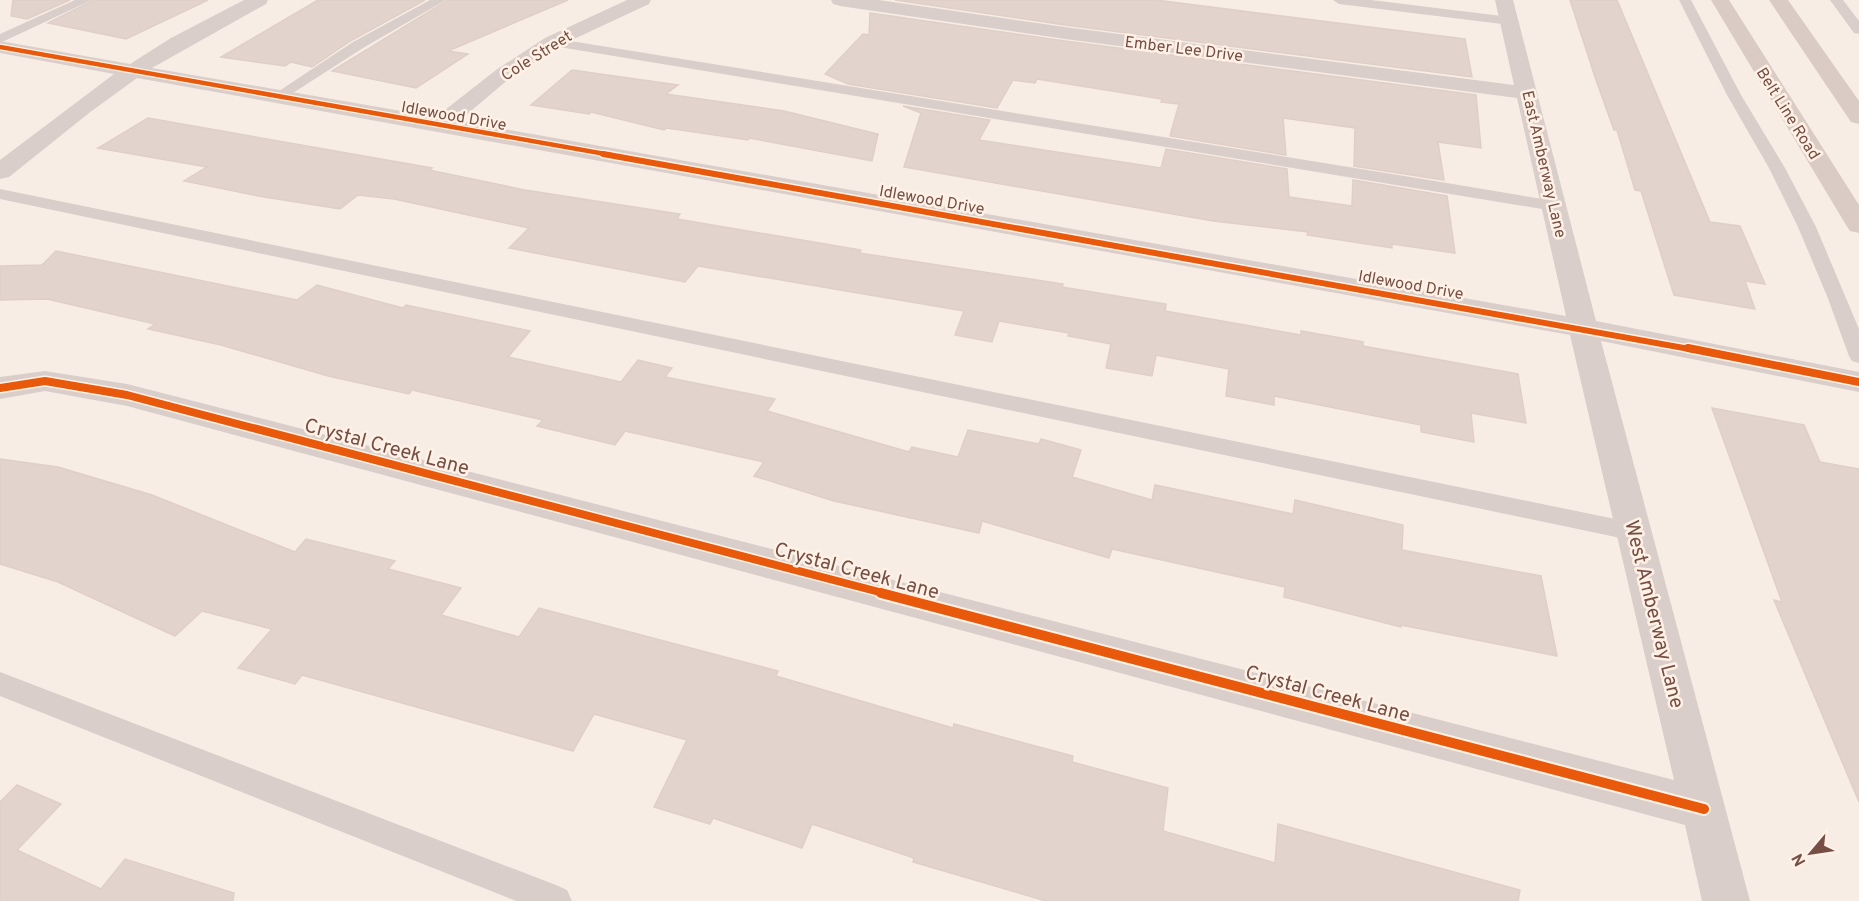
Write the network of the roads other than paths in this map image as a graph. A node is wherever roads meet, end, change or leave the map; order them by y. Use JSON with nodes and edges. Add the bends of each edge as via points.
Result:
{"nodes":[{"id":1,"x":86,"y":0,"type":"edge"},
{"id":2,"x":259,"y":0,"type":"edge"},
{"id":3,"x":440,"y":0,"type":"edge"},
{"id":4,"x":642,"y":0,"type":"edge"},
{"id":5,"x":840,"y":0,"type":"edge"},
{"id":6,"x":1339,"y":0,"type":"edge"},
{"id":7,"x":1685,"y":0,"type":"edge"},
{"id":8,"x":1720,"y":0,"type":"edge"},
{"id":9,"x":1778,"y":0,"type":"edge"},
{"id":10,"x":1836,"y":0,"type":"edge"},
{"id":11,"x":1507,"y":11,"type":"edge"},
{"id":12,"x":1859,"y":30,"type":"edge"},
{"id":13,"x":0,"y":39,"type":"edge"},
{"id":14,"x":552,"y":42,"type":"junction"},
{"id":15,"x":0,"y":47,"type":"edge"},
{"id":16,"x":132,"y":71,"type":"junction"},
{"id":17,"x":1528,"y":93,"type":"junction"},
{"id":18,"x":277,"y":97,"type":"junction"},
{"id":19,"x":1859,"y":117,"type":"edge"},
{"id":20,"x":440,"y":126,"type":"junction"},
{"id":21,"x":0,"y":172,"type":"edge"},
{"id":22,"x":0,"y":194,"type":"edge"},
{"id":23,"x":1554,"y":206,"type":"junction"},
{"id":24,"x":1859,"y":225,"type":"edge"},
{"id":25,"x":1583,"y":328,"type":"junction"},
{"id":26,"x":1859,"y":356,"type":"edge"},
{"id":27,"x":1859,"y":382,"type":"edge"},
{"id":28,"x":0,"y":388,"type":"edge"},
{"id":29,"x":1635,"y":532,"type":"junction"},
{"id":30,"x":0,"y":684,"type":"edge"},
{"id":31,"x":1704,"y":809,"type":"junction"},
{"id":32,"x":556,"y":901,"type":"edge"},
{"id":33,"x":1726,"y":901,"type":"edge"}],
"edges":[{"from":1,"to":13,"type":"lane"},
{"from":2,"to":16,"type":"street"},
{"from":3,"to":18,"type":"lane","via":[[358,45]]},
{"from":4,"to":14,"type":"street","name":"Cole Street"},
{"from":5,"to":17,"type":"street","name":"Ember Lee Drive"},
{"from":6,"to":11,"type":"lane"},
{"from":7,"to":26,"type":"lane","via":[[1807,227]]},
{"from":8,"to":24,"type":"main road","name":"Belt Line Road"},
{"from":9,"to":19,"type":"main road"},
{"from":10,"to":12,"type":"lane"},
{"from":11,"to":17,"type":"street","name":"East Amberway Lane"},
{"from":14,"to":20,"type":"street","name":"Cole Street","via":[[503,74]]},
{"from":14,"to":23,"type":"lane"},
{"from":15,"to":16,"type":"street","name":"Idlewood Drive"},
{"from":16,"to":18,"type":"street","name":"Idlewood Drive"},
{"from":16,"to":21,"type":"street"},
{"from":17,"to":23,"type":"street","name":"East Amberway Lane"},
{"from":18,"to":20,"type":"street","name":"Idlewood Drive"},
{"from":20,"to":25,"type":"street","name":"Idlewood Drive"},
{"from":22,"to":29,"type":"lane"},
{"from":23,"to":25,"type":"street","name":"East Amberway Lane"},
{"from":25,"to":27,"type":"street","name":"Idlewood Drive"},
{"from":25,"to":29,"type":"street","name":"West Amberway Lane"},
{"from":28,"to":31,"type":"street","name":"Crystal Creek Lane","via":[[45,381],[127,395]]},
{"from":29,"to":31,"type":"street","name":"West Amberway Lane"},
{"from":30,"to":32,"type":"lane"},
{"from":31,"to":33,"type":"street","name":"West Amberway Lane"}]}
